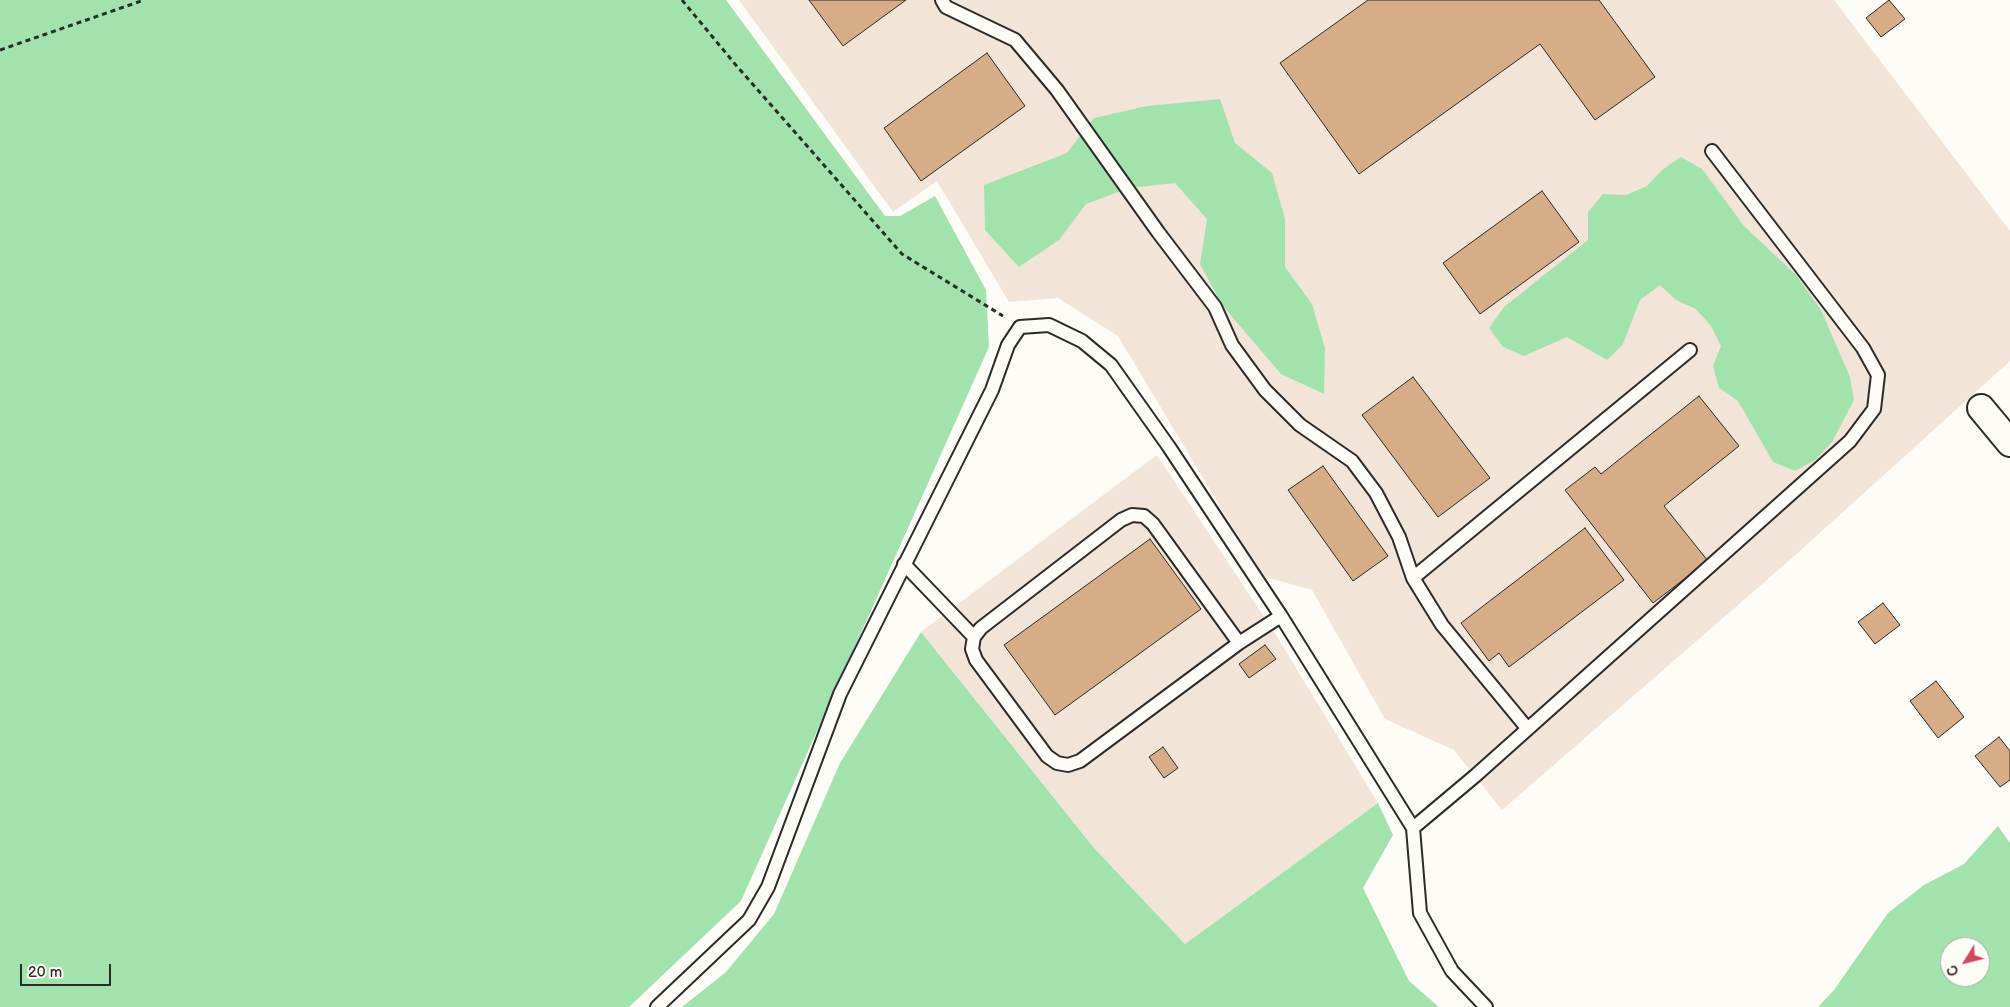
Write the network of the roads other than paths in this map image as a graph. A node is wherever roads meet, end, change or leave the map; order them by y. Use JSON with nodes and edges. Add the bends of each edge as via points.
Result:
{"nodes":[{"id":1,"x":942,"y":0,"type":"edge"},
{"id":2,"x":1712,"y":151,"type":"dead end"},
{"id":3,"x":1690,"y":350,"type":"dead end"},
{"id":4,"x":1981,"y":408,"type":"dead end"},
{"id":5,"x":2010,"y":443,"type":"edge"},
{"id":6,"x":904,"y":564,"type":"junction"},
{"id":7,"x":1413,"y":578,"type":"junction"},
{"id":8,"x":1281,"y":616,"type":"junction"},
{"id":9,"x":974,"y":637,"type":"junction"},
{"id":10,"x":1239,"y":643,"type":"junction"},
{"id":11,"x":1527,"y":728,"type":"junction"},
{"id":12,"x":1413,"y":828,"type":"junction"},
{"id":13,"x":657,"y":1007,"type":"edge"},
{"id":14,"x":1486,"y":1007,"type":"edge"}],
"edges":[{"from":1,"to":7,"type":"lane","via":[[946,6],[1015,40],[1057,90],[1215,307],[1232,345],[1266,390],[1300,425],[1352,461],[1376,493],[1399,537]]},
{"from":2,"to":11,"type":"lane","via":[[1863,348],[1878,375],[1874,409],[1850,441]]},
{"from":3,"to":7,"type":"lane"},
{"from":4,"to":5,"type":"street"},
{"from":6,"to":8,"type":"lane","via":[[992,390],[1008,345],[1020,327],[1049,325],[1082,341],[1111,365]]},
{"from":6,"to":9,"type":"lane"},
{"from":6,"to":13,"type":"lane","via":[[840,694],[768,887],[749,920]]},
{"from":7,"to":11,"type":"lane","via":[[1442,625]]},
{"from":8,"to":10,"type":"lane"},
{"from":8,"to":12,"type":"lane"},
{"from":9,"to":10,"type":"lane","via":[[981,628],[1121,520],[1132,515],[1144,516],[1154,524]]},
{"from":9,"to":10,"type":"lane","via":[[972,649],[976,660],[1047,756],[1057,764],[1068,765],[1080,761]]},
{"from":11,"to":12,"type":"lane"},
{"from":12,"to":14,"type":"lane","via":[[1420,913],[1452,971]]}]}
